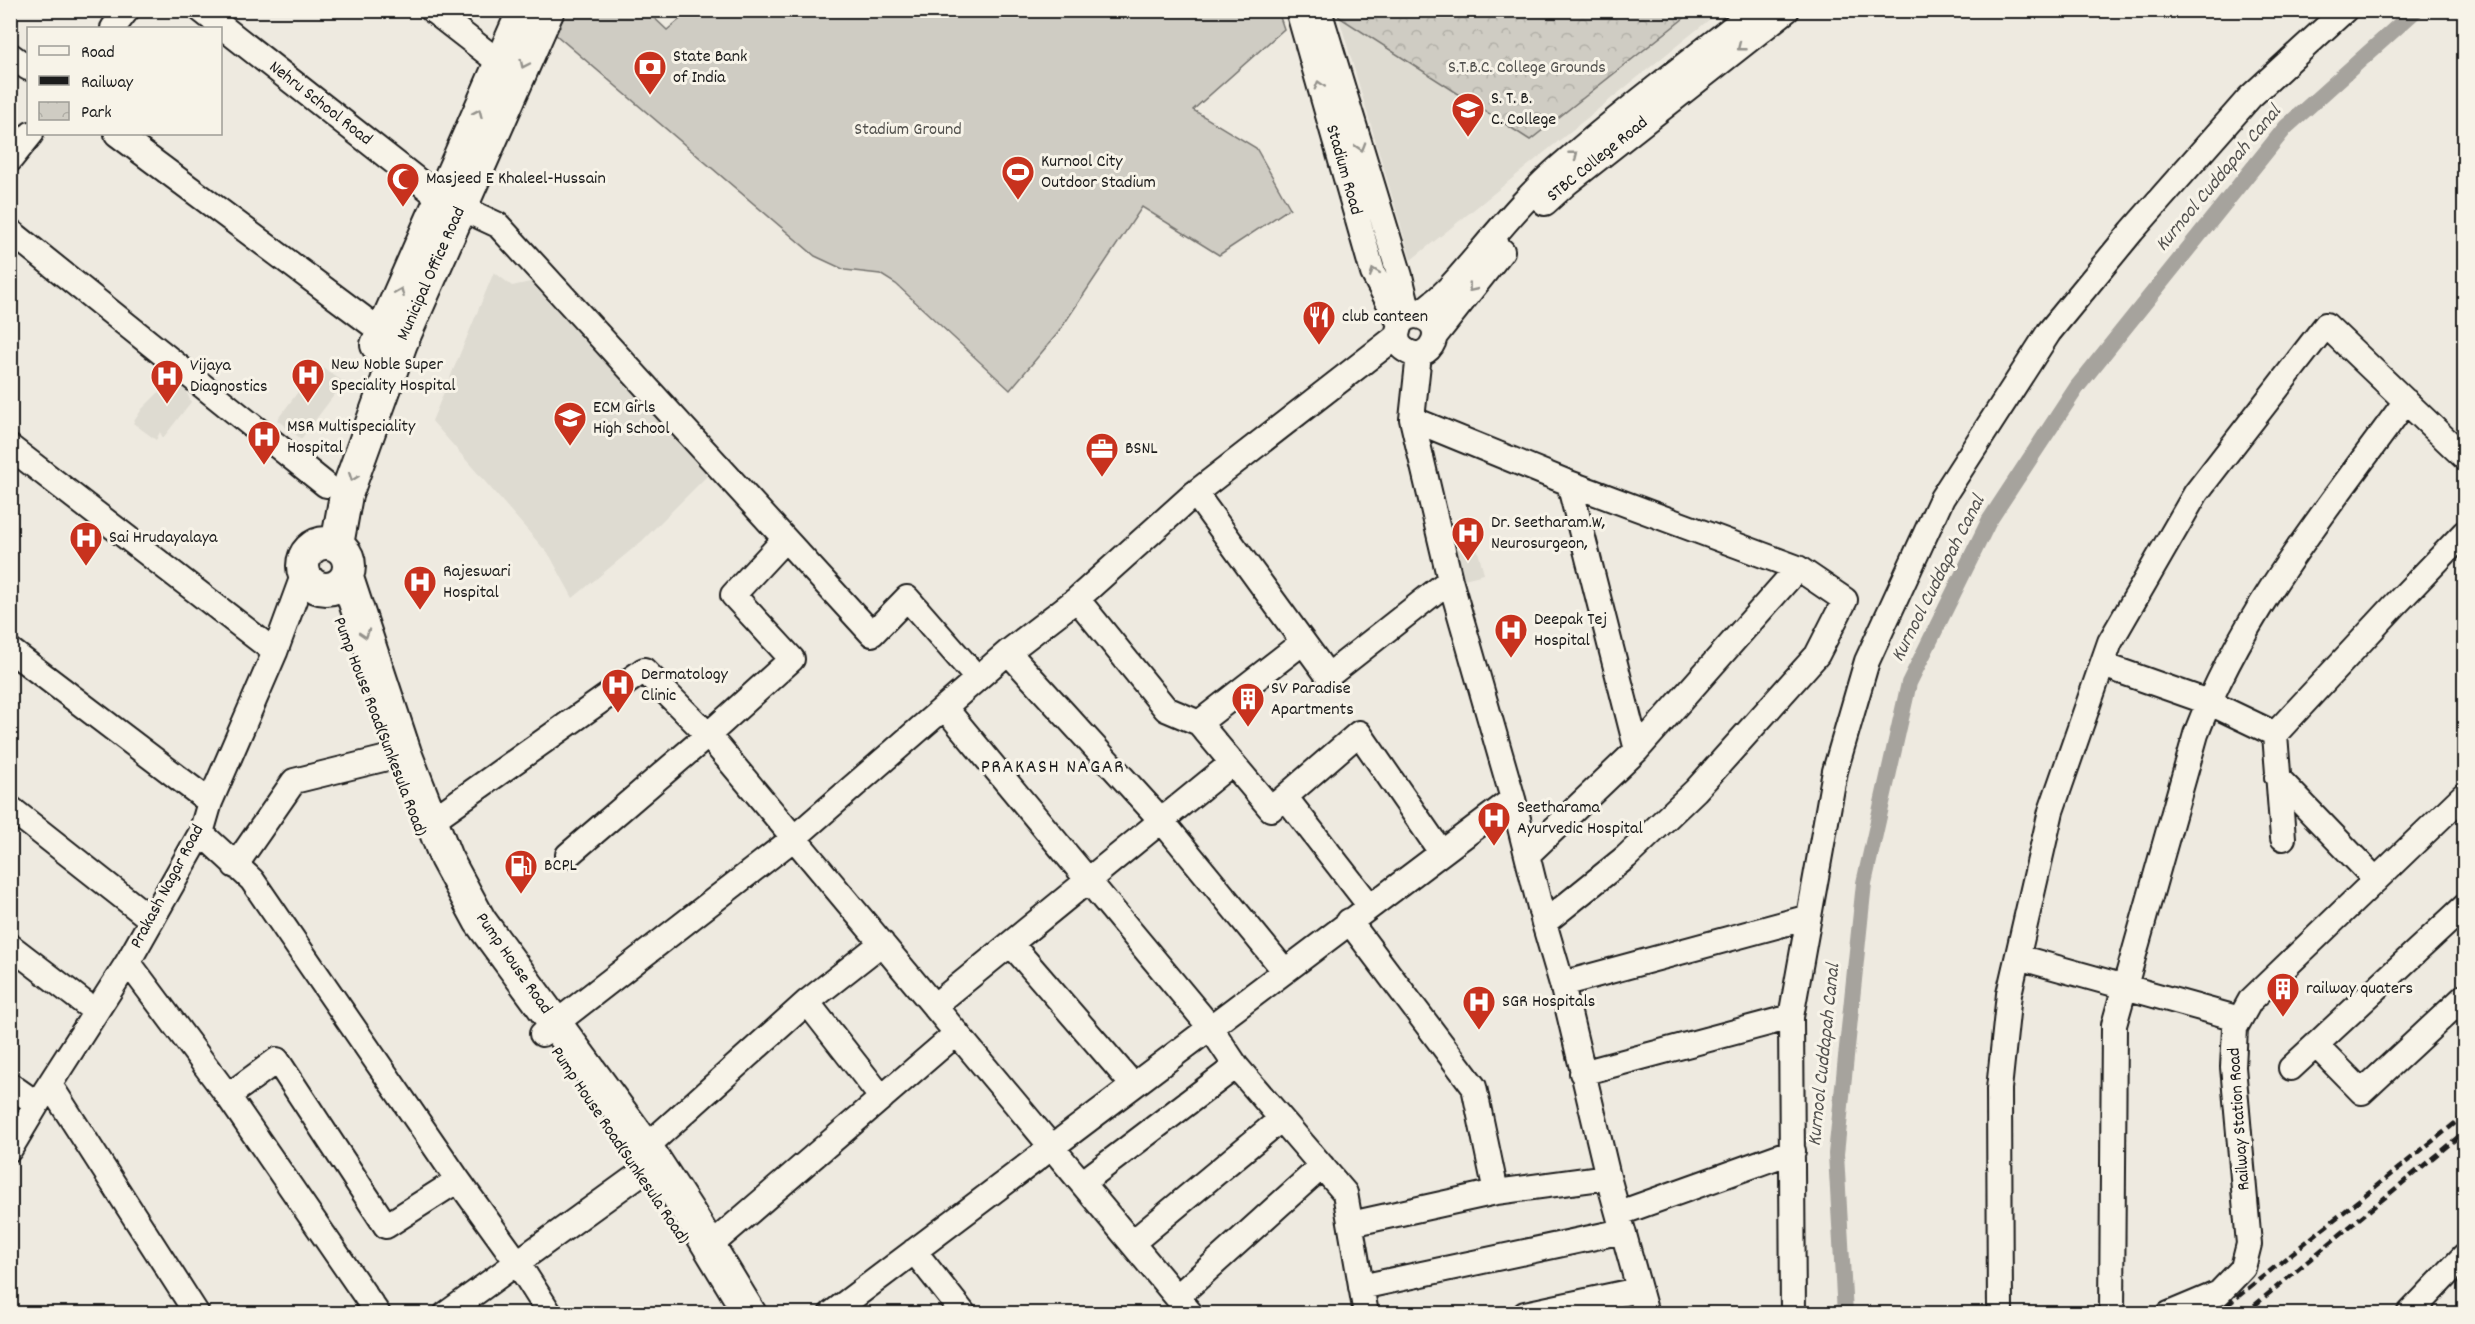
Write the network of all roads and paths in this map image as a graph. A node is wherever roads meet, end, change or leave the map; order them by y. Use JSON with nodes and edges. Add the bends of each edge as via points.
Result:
{"nodes":[{"id":1,"x":127,"y":10,"type":"edge"},
{"id":2,"x":201,"y":10,"type":"edge"},
{"id":3,"x":432,"y":10,"type":"edge"},
{"id":4,"x":524,"y":10,"type":"edge"},
{"id":5,"x":548,"y":10,"type":"edge"},
{"id":6,"x":1298,"y":10,"type":"edge"},
{"id":7,"x":1320,"y":10,"type":"edge"},
{"id":8,"x":1755,"y":10,"type":"edge"},
{"id":9,"x":1787,"y":10,"type":"edge"},
{"id":10,"x":2345,"y":10,"type":"edge"},
{"id":11,"x":114,"y":27,"type":"edge"},
{"id":12,"x":10,"y":55,"type":"edge"},
{"id":13,"x":500,"y":63,"type":"junction"},
{"id":14,"x":27,"y":67,"type":"edge"},
{"id":15,"x":30,"y":135,"type":"edge"},
{"id":16,"x":118,"y":135,"type":"edge"},
{"id":17,"x":10,"y":160,"type":"edge"},
{"id":18,"x":450,"y":204,"type":"junction"},
{"id":19,"x":10,"y":231,"type":"edge"},
{"id":20,"x":1405,"y":323,"type":"junction"},
{"id":21,"x":382,"y":332,"type":"junction"},
{"id":22,"x":1435,"y":336,"type":"junction"},
{"id":23,"x":1419,"y":354,"type":"junction"},
{"id":24,"x":2406,"y":401,"type":"junction"},
{"id":25,"x":1412,"y":419,"type":"junction"},
{"id":26,"x":10,"y":447,"type":"edge"},
{"id":27,"x":2464,"y":457,"type":"edge"},
{"id":28,"x":1569,"y":483,"type":"junction"},
{"id":29,"x":326,"y":485,"type":"junction"},
{"id":30,"x":1195,"y":493,"type":"junction"},
{"id":31,"x":2464,"y":533,"type":"edge"},
{"id":32,"x":784,"y":540,"type":"junction"},
{"id":33,"x":326,"y":566,"type":"junction"},
{"id":34,"x":1798,"y":568,"type":"junction"},
{"id":35,"x":1450,"y":580,"type":"junction"},
{"id":36,"x":1077,"y":599,"type":"junction"},
{"id":37,"x":1303,"y":642,"type":"junction"},
{"id":38,"x":10,"y":650,"type":"edge"},
{"id":39,"x":275,"y":652,"type":"junction"},
{"id":40,"x":1008,"y":652,"type":"junction"},
{"id":41,"x":2103,"y":664,"type":"junction"},
{"id":42,"x":977,"y":678,"type":"junction"},
{"id":43,"x":2208,"y":702,"type":"junction"},
{"id":44,"x":945,"y":708,"type":"junction"},
{"id":45,"x":1198,"y":723,"type":"junction"},
{"id":46,"x":2275,"y":734,"type":"junction"},
{"id":47,"x":708,"y":735,"type":"junction"},
{"id":48,"x":1637,"y":750,"type":"junction"},
{"id":49,"x":387,"y":758,"type":"junction"},
{"id":50,"x":1232,"y":763,"type":"junction"},
{"id":51,"x":2277,"y":777,"type":"junction"},
{"id":52,"x":2464,"y":795,"type":"edge"},
{"id":53,"x":1286,"y":798,"type":"junction"},
{"id":54,"x":1513,"y":799,"type":"junction"},
{"id":55,"x":210,"y":802,"type":"junction"},
{"id":56,"x":10,"y":808,"type":"edge"},
{"id":57,"x":431,"y":821,"type":"junction"},
{"id":58,"x":1161,"y":821,"type":"junction"},
{"id":59,"x":201,"y":833,"type":"junction"},
{"id":60,"x":794,"y":838,"type":"junction"},
{"id":61,"x":2283,"y":838,"type":"dead end"},
{"id":62,"x":1441,"y":852,"type":"junction"},
{"id":63,"x":568,"y":855,"type":"dead end"},
{"id":64,"x":1527,"y":855,"type":"junction"},
{"id":65,"x":235,"y":866,"type":"junction"},
{"id":66,"x":1089,"y":880,"type":"junction"},
{"id":67,"x":2376,"y":880,"type":"junction"},
{"id":68,"x":1370,"y":906,"type":"junction"},
{"id":69,"x":2464,"y":907,"type":"edge"},
{"id":70,"x":1809,"y":917,"type":"junction"},
{"id":71,"x":152,"y":920,"type":"junction"},
{"id":72,"x":1350,"y":921,"type":"junction"},
{"id":73,"x":1544,"y":923,"type":"junction"},
{"id":74,"x":882,"y":943,"type":"junction"},
{"id":75,"x":1011,"y":944,"type":"junction"},
{"id":76,"x":10,"y":946,"type":"edge"},
{"id":77,"x":2018,"y":957,"type":"junction"},
{"id":78,"x":128,"y":962,"type":"junction"},
{"id":79,"x":1284,"y":970,"type":"junction"},
{"id":80,"x":1562,"y":984,"type":"junction"},
{"id":81,"x":2125,"y":988,"type":"junction"},
{"id":82,"x":2464,"y":997,"type":"edge"},
{"id":83,"x":807,"y":1002,"type":"junction"},
{"id":84,"x":934,"y":1006,"type":"junction"},
{"id":85,"x":96,"y":1012,"type":"junction"},
{"id":86,"x":1791,"y":1017,"type":"junction"},
{"id":87,"x":2240,"y":1019,"type":"junction"},
{"id":88,"x":1210,"y":1027,"type":"junction"},
{"id":89,"x":548,"y":1029,"type":"junction"},
{"id":90,"x":957,"y":1033,"type":"junction"},
{"id":91,"x":2316,"y":1046,"type":"junction"},
{"id":92,"x":1236,"y":1066,"type":"junction"},
{"id":93,"x":2292,"y":1068,"type":"dead end"},
{"id":94,"x":1582,"y":1073,"type":"junction"},
{"id":95,"x":10,"y":1085,"type":"edge"},
{"id":96,"x":1132,"y":1085,"type":"junction"},
{"id":97,"x":43,"y":1095,"type":"junction"},
{"id":98,"x":228,"y":1095,"type":"junction"},
{"id":99,"x":882,"y":1098,"type":"junction"},
{"id":100,"x":1281,"y":1119,"type":"junction"},
{"id":101,"x":1052,"y":1146,"type":"junction"},
{"id":102,"x":10,"y":1149,"type":"edge"},
{"id":103,"x":1793,"y":1151,"type":"junction"},
{"id":104,"x":643,"y":1160,"type":"junction"},
{"id":105,"x":1322,"y":1166,"type":"junction"},
{"id":106,"x":1608,"y":1177,"type":"junction"},
{"id":107,"x":458,"y":1180,"type":"junction"},
{"id":108,"x":1082,"y":1183,"type":"junction"},
{"id":109,"x":1496,"y":1192,"type":"junction"},
{"id":110,"x":1622,"y":1222,"type":"junction"},
{"id":111,"x":1351,"y":1224,"type":"junction"},
{"id":112,"x":1132,"y":1243,"type":"junction"},
{"id":113,"x":710,"y":1246,"type":"junction"},
{"id":114,"x":914,"y":1251,"type":"junction"},
{"id":115,"x":2464,"y":1256,"type":"edge"},
{"id":116,"x":517,"y":1262,"type":"junction"},
{"id":117,"x":1361,"y":1287,"type":"junction"},
{"id":118,"x":1638,"y":1290,"type":"junction"},
{"id":119,"x":1184,"y":1305,"type":"edge"},
{"id":120,"x":1568,"y":1309,"type":"edge"},
{"id":121,"x":197,"y":1314,"type":"edge"},
{"id":122,"x":378,"y":1314,"type":"edge"},
{"id":123,"x":446,"y":1314,"type":"edge"},
{"id":124,"x":550,"y":1314,"type":"edge"},
{"id":125,"x":728,"y":1314,"type":"edge"},
{"id":126,"x":750,"y":1314,"type":"edge"},
{"id":127,"x":831,"y":1314,"type":"edge"},
{"id":128,"x":964,"y":1314,"type":"edge"},
{"id":129,"x":1366,"y":1314,"type":"edge"},
{"id":130,"x":1525,"y":1314,"type":"edge"},
{"id":131,"x":1646,"y":1314,"type":"edge"},
{"id":132,"x":1793,"y":1314,"type":"edge"},
{"id":133,"x":2000,"y":1314,"type":"edge"},
{"id":134,"x":2112,"y":1314,"type":"edge"},
{"id":135,"x":2169,"y":1314,"type":"edge"},
{"id":136,"x":2409,"y":1314,"type":"edge"}],
"edges":[{"from":1,"to":11,"type":"street"},
{"from":2,"to":18,"type":"street","name":"Nehru School Road"},
{"from":3,"to":13,"type":"street"},
{"from":4,"to":13,"type":"main road","name":"Municipal Office Road"},
{"from":5,"to":18,"type":"main road","name":"Municipal Office Road","one_way":true},
{"from":20,"to":6,"type":"street","name":"Stadium Road","one_way":true,"via":[[1373,273]]},
{"from":7,"to":20,"type":"street","name":"Stadium Road","one_way":true,"via":[[1401,276]]},
{"from":20,"to":8,"type":"street","name":"STBC College Road","one_way":true,"via":[[1450,287],[1562,165]]},
{"from":9,"to":22,"type":"street","name":"STBC College Road","one_way":true,"via":[[1567,183],[1525,223]]},
{"from":10,"to":70,"type":"street","via":[[2250,97],[2132,231],[2049,332],[1942,498],[1867,661],[1835,771]]},
{"from":12,"to":14,"type":"street"},
{"from":18,"to":13,"type":"main road","name":"Municipal Office Road","one_way":true},
{"from":15,"to":17,"type":"street"},
{"from":16,"to":21,"type":"street"},
{"from":21,"to":18,"type":"main road","name":"Municipal Office Road","one_way":true},
{"from":18,"to":32,"type":"street","name":"Nehru School Road","via":[[498,225]]},
{"from":18,"to":33,"type":"main road","name":"Municipal Office Road","one_way":true,"via":[[346,495]]},
{"from":19,"to":29,"type":"street"},
{"from":20,"to":22,"type":"street","via":[[1427,319]]},
{"from":20,"to":23,"type":"street","via":[[1398,342],[1407,352]]},
{"from":20,"to":30,"type":"street","name":"STBC College Road"},
{"from":21,"to":29,"type":"main road","name":"Municipal Office Road"},
{"from":22,"to":23,"type":"street","via":[[1430,348]]},
{"from":23,"to":25,"type":"street"},
{"from":24,"to":27,"type":"street"},
{"from":24,"to":41,"type":"street","via":[[2326,325],[2196,493],[2110,642]]},
{"from":24,"to":43,"type":"street","via":[[2272,585]]},
{"from":25,"to":28,"type":"street"},
{"from":25,"to":35,"type":"street"},
{"from":26,"to":39,"type":"street"},
{"from":28,"to":34,"type":"street"},
{"from":28,"to":48,"type":"street"},
{"from":29,"to":33,"type":"main road","name":"Municipal Office Road"},
{"from":30,"to":36,"type":"street","name":"STBC College Road"},
{"from":30,"to":37,"type":"street"},
{"from":31,"to":46,"type":"street"},
{"from":32,"to":42,"type":"street","name":"Nehru School Road","via":[[872,634],[907,598]]},
{"from":32,"to":47,"type":"street","via":[[733,595],[792,659]]},
{"from":33,"to":39,"type":"street","name":"Prakash Nagar Road"},
{"from":33,"to":49,"type":"main road","name":"Pump House Road(Sunkesula Road)"},
{"from":33,"to":57,"type":"main road","name":"Pump House Road","one_way":true},
{"from":34,"to":48,"type":"street"},
{"from":34,"to":73,"type":"street","via":[[1845,600],[1817,655],[1696,790],[1626,857]]},
{"from":35,"to":37,"type":"street","via":[[1328,676]]},
{"from":35,"to":54,"type":"street"},
{"from":36,"to":40,"type":"street","name":"STBC College Road"},
{"from":36,"to":45,"type":"street","via":[[1166,709]]},
{"from":37,"to":45,"type":"street"},
{"from":38,"to":55,"type":"street"},
{"from":39,"to":55,"type":"street","name":"Prakash Nagar Road"},
{"from":40,"to":42,"type":"street","name":"STBC College Road"},
{"from":40,"to":58,"type":"street"},
{"from":41,"to":43,"type":"street"},
{"from":41,"to":77,"type":"street","via":[[2052,811]]},
{"from":42,"to":44,"type":"street","name":"STBC College Road"},
{"from":43,"to":46,"type":"street"},
{"from":43,"to":81,"type":"street"},
{"from":44,"to":60,"type":"street","name":"STBC College Road"},
{"from":44,"to":66,"type":"street"},
{"from":45,"to":50,"type":"street"},
{"from":46,"to":51,"type":"street"},
{"from":47,"to":57,"type":"street","via":[[644,670]]},
{"from":47,"to":60,"type":"street"},
{"from":47,"to":63,"type":"street"},
{"from":48,"to":64,"type":"street"},
{"from":49,"to":65,"type":"street","via":[[294,781]]},
{"from":49,"to":89,"type":"main road","name":"Pump House Road(Sunkesula Road)","via":[[432,866],[468,934]]},
{"from":50,"to":53,"type":"street","via":[[1271,809]]},
{"from":50,"to":58,"type":"street"},
{"from":51,"to":61,"type":"street"},
{"from":51,"to":67,"type":"street"},
{"from":52,"to":67,"type":"street","name":"Railway Station Road"},
{"from":53,"to":62,"type":"street","via":[[1359,733]]},
{"from":53,"to":68,"type":"street"},
{"from":54,"to":62,"type":"street"},
{"from":54,"to":64,"type":"street"},
{"from":55,"to":59,"type":"street","name":"Prakash Nagar Road"},
{"from":56,"to":71,"type":"street"},
{"from":57,"to":89,"type":"main road","name":"Pump House Road","via":[[480,921]]},
{"from":58,"to":66,"type":"street"},
{"from":58,"to":79,"type":"street"},
{"from":59,"to":65,"type":"street"},
{"from":59,"to":71,"type":"street","name":"Prakash Nagar Road"},
{"from":60,"to":74,"type":"street"},
{"from":60,"to":89,"type":"street","name":"STBC College Road"},
{"from":62,"to":68,"type":"street"},
{"from":64,"to":73,"type":"street"},
{"from":65,"to":107,"type":"street","via":[[252,880]]},
{"from":66,"to":75,"type":"street"},
{"from":66,"to":88,"type":"street"},
{"from":67,"to":87,"type":"street","name":"Railway Station Road","via":[[2250,1001]]},
{"from":68,"to":72,"type":"street"},
{"from":69,"to":91,"type":"street"},
{"from":70,"to":80,"type":"street"},
{"from":70,"to":86,"type":"street"},
{"from":71,"to":78,"type":"street","name":"Prakash Nagar Road"},
{"from":72,"to":79,"type":"street"},
{"from":72,"to":109,"type":"street","via":[[1474,1087]]},
{"from":73,"to":80,"type":"street"},
{"from":74,"to":83,"type":"street"},
{"from":74,"to":84,"type":"street"},
{"from":75,"to":84,"type":"street"},
{"from":75,"to":96,"type":"street"},
{"from":76,"to":85,"type":"street"},
{"from":77,"to":81,"type":"street"},
{"from":77,"to":133,"type":"street","via":[[1999,1089]]},
{"from":78,"to":85,"type":"street","name":"Prakash Nagar Road"},
{"from":78,"to":98,"type":"street"},
{"from":79,"to":88,"type":"street"},
{"from":80,"to":94,"type":"street"},
{"from":81,"to":87,"type":"street"},
{"from":81,"to":134,"type":"street","via":[[2114,1025]]},
{"from":82,"to":91,"type":"street","via":[[2362,1092]]},
{"from":83,"to":99,"type":"street"},
{"from":83,"to":104,"type":"street"},
{"from":84,"to":90,"type":"street"},
{"from":85,"to":97,"type":"street","name":"Prakash Nagar Road"},
{"from":86,"to":94,"type":"street"},
{"from":86,"to":103,"type":"street"},
{"from":87,"to":135,"type":"street","name":"Railway Station Road","via":[[2235,1028],[2233,1066],[2249,1244],[2243,1268],[2219,1293]]},
{"from":88,"to":92,"type":"street"},
{"from":88,"to":96,"type":"street"},
{"from":89,"to":104,"type":"main road","name":"Pump House Road(Sunkesula Road)","via":[[612,1129]]},
{"from":90,"to":99,"type":"street"},
{"from":90,"to":101,"type":"street"},
{"from":91,"to":93,"type":"street"},
{"from":92,"to":100,"type":"street"},
{"from":92,"to":108,"type":"street"},
{"from":94,"to":106,"type":"street"},
{"from":95,"to":97,"type":"street"},
{"from":96,"to":101,"type":"street"},
{"from":97,"to":102,"type":"street","name":"Prakash Nagar Road"},
{"from":97,"to":121,"type":"street"},
{"from":98,"to":107,"type":"street","via":[[277,1060],[386,1226]]},
{"from":98,"to":122,"type":"street"},
{"from":99,"to":113,"type":"street"},
{"from":100,"to":105,"type":"street"},
{"from":100,"to":112,"type":"street"},
{"from":101,"to":108,"type":"street"},
{"from":101,"to":114,"type":"street"},
{"from":103,"to":110,"type":"street"},
{"from":103,"to":132,"type":"street"},
{"from":104,"to":113,"type":"main road"},
{"from":104,"to":116,"type":"street"},
{"from":104,"to":125,"type":"main road","name":"Pump House Road(Sunkesula Road)","via":[[674,1223]]},
{"from":105,"to":111,"type":"street","via":[[1345,1193]]},
{"from":105,"to":119,"type":"street"},
{"from":106,"to":109,"type":"street"},
{"from":106,"to":110,"type":"street"},
{"from":107,"to":116,"type":"street"},
{"from":108,"to":112,"type":"street"},
{"from":109,"to":111,"type":"street"},
{"from":110,"to":117,"type":"street"},
{"from":110,"to":118,"type":"street"},
{"from":111,"to":117,"type":"street"},
{"from":112,"to":119,"type":"street"},
{"from":113,"to":126,"type":"main road"},
{"from":114,"to":127,"type":"street"},
{"from":114,"to":128,"type":"street"},
{"from":115,"to":136,"type":"street"},
{"from":116,"to":123,"type":"street"},
{"from":116,"to":124,"type":"street"},
{"from":117,"to":129,"type":"street"},
{"from":118,"to":120,"type":"street"},
{"from":118,"to":131,"type":"street"},
{"from":120,"to":130,"type":"street"}]}
